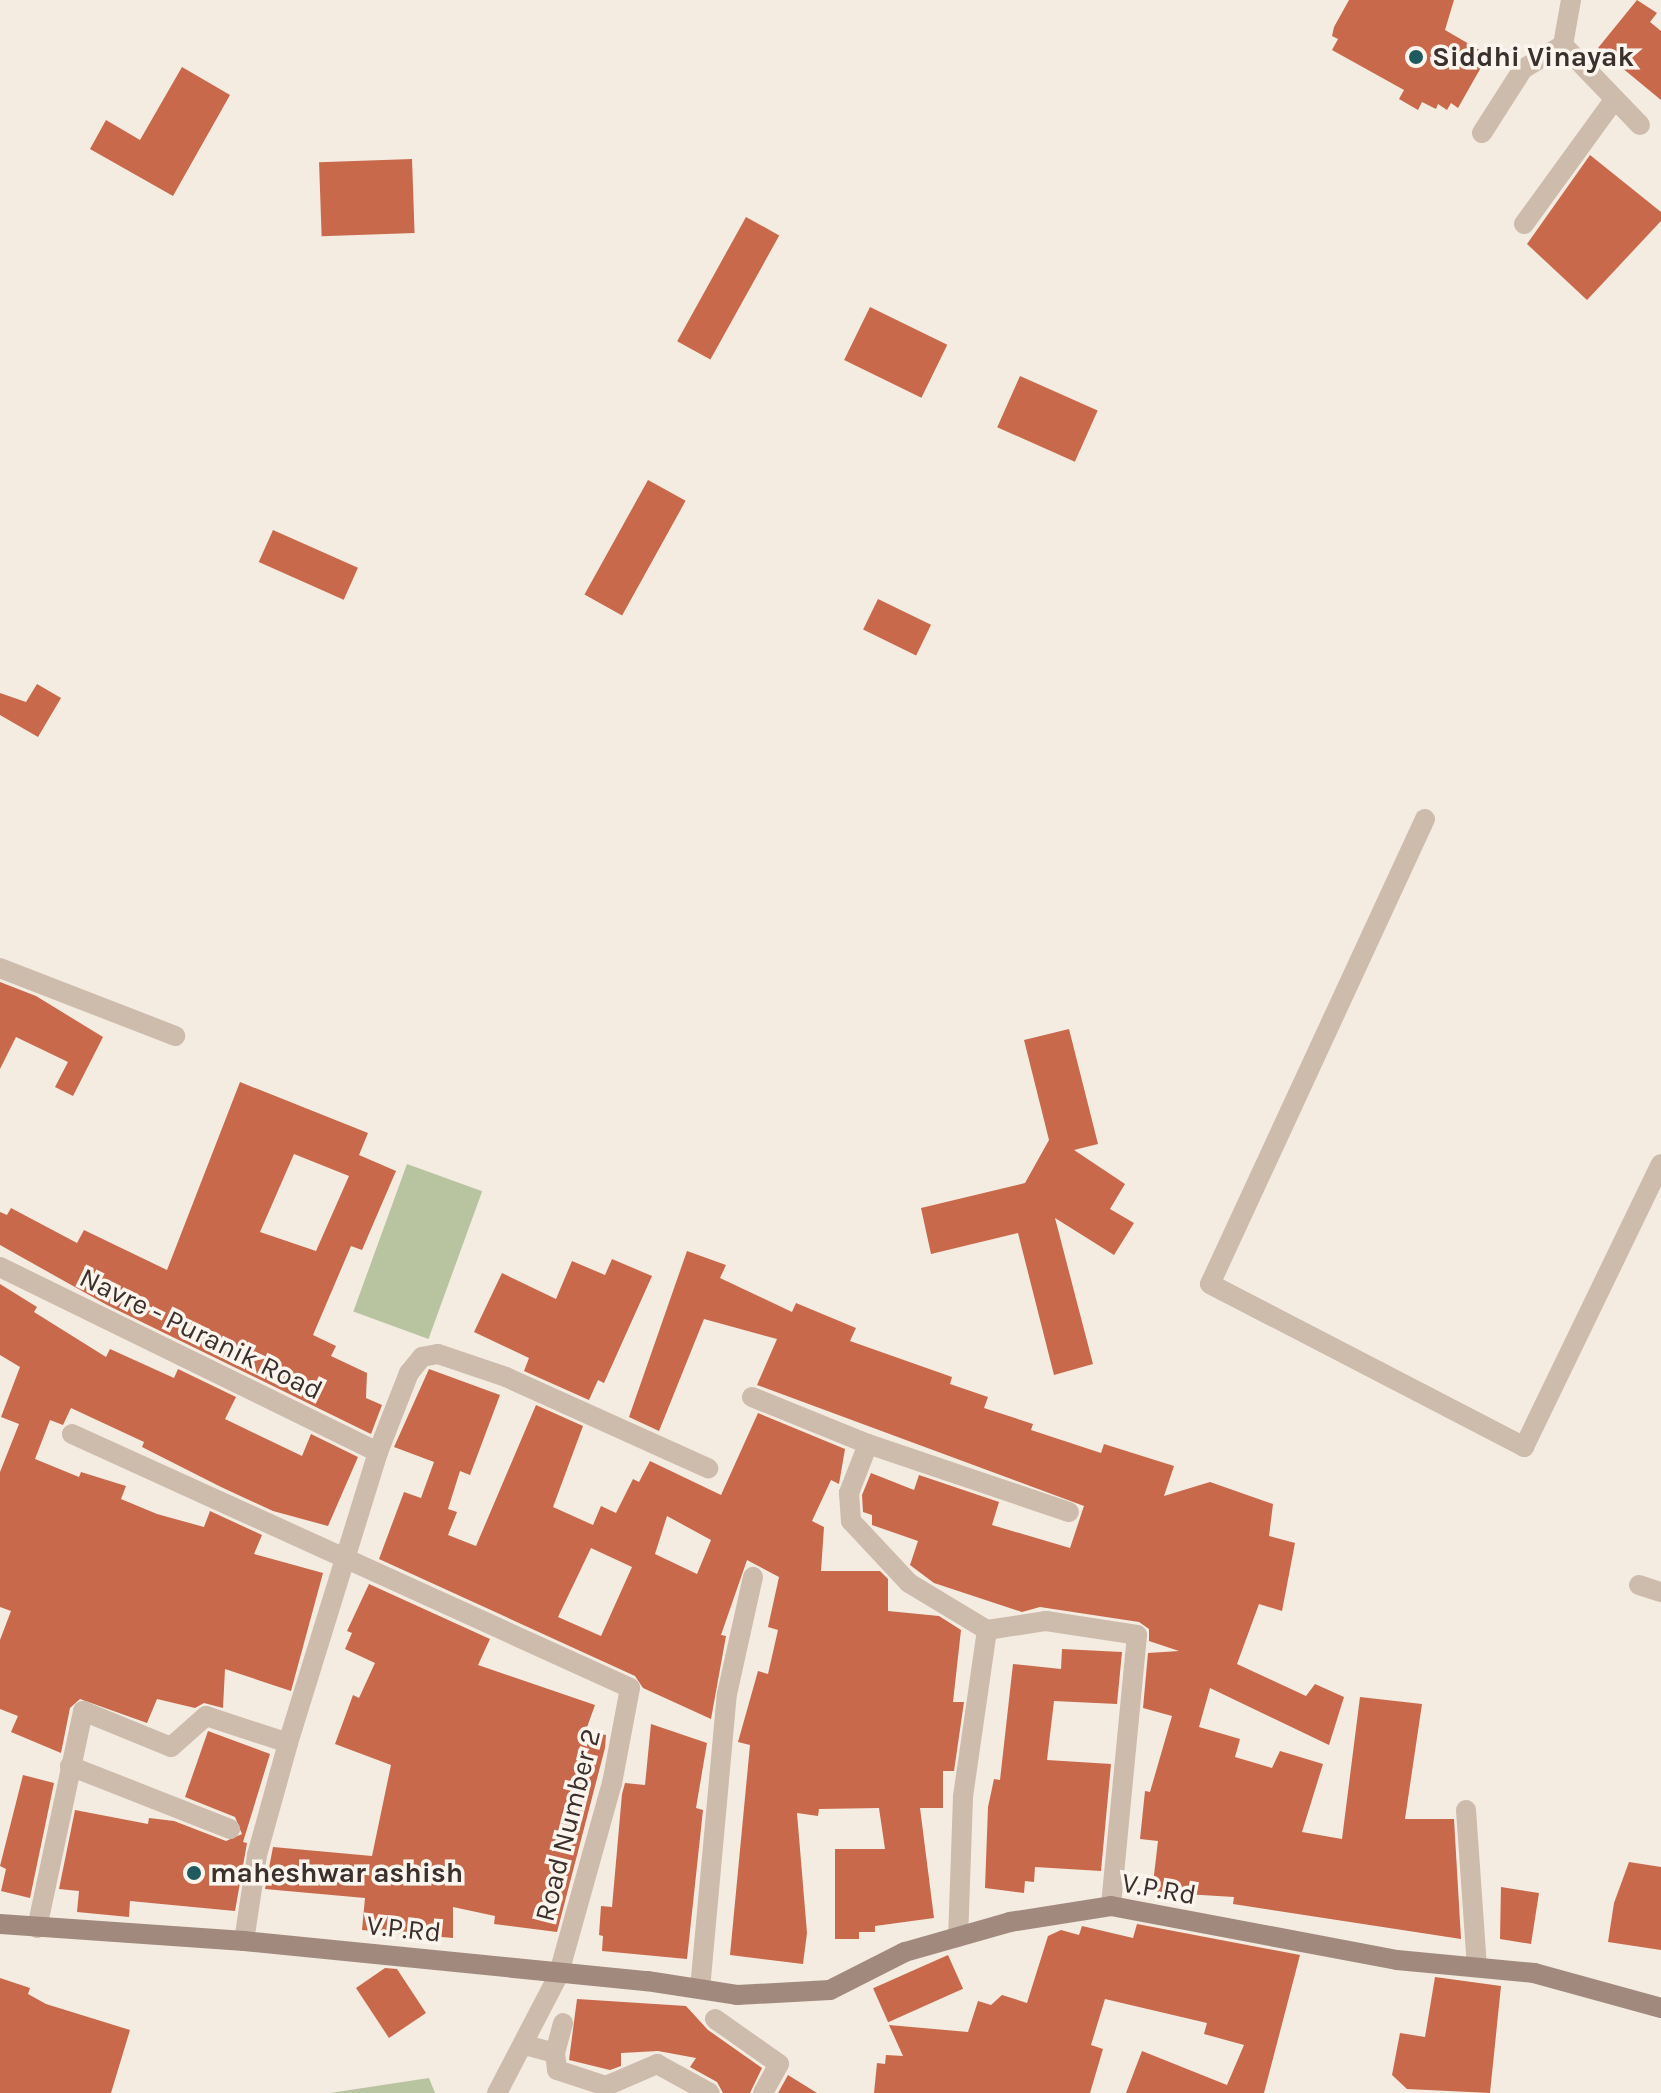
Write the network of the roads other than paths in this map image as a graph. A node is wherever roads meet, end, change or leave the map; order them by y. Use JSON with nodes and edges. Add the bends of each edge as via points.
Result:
{"nodes":[{"id":1,"x":1571,"y":0,"type":"edge"},
{"id":2,"x":1563,"y":45,"type":"junction"},
{"id":3,"x":1614,"y":100,"type":"junction"},
{"id":4,"x":1640,"y":125,"type":"dead end"},
{"id":5,"x":1482,"y":133,"type":"dead end"},
{"id":6,"x":1524,"y":224,"type":"dead end"},
{"id":7,"x":1425,"y":819,"type":"dead end"},
{"id":8,"x":0,"y":968,"type":"edge"},
{"id":9,"x":175,"y":1036,"type":"dead end"},
{"id":10,"x":1661,"y":1164,"type":"edge"},
{"id":11,"x":0,"y":1267,"type":"edge"},
{"id":12,"x":752,"y":1397,"type":"dead end"},
{"id":13,"x":72,"y":1434,"type":"dead end"},
{"id":14,"x":868,"y":1444,"type":"junction"},
{"id":15,"x":378,"y":1452,"type":"junction"},
{"id":16,"x":708,"y":1468,"type":"dead end"},
{"id":17,"x":1069,"y":1512,"type":"dead end"},
{"id":18,"x":347,"y":1559,"type":"junction"},
{"id":19,"x":753,"y":1577,"type":"dead end"},
{"id":20,"x":1639,"y":1585,"type":"dead end"},
{"id":21,"x":1661,"y":1592,"type":"edge"},
{"id":22,"x":987,"y":1630,"type":"junction"},
{"id":23,"x":288,"y":1743,"type":"junction"},
{"id":24,"x":70,"y":1766,"type":"junction"},
{"id":25,"x":1466,"y":1810,"type":"dead end"},
{"id":26,"x":230,"y":1829,"type":"dead end"},
{"id":27,"x":1111,"y":1906,"type":"junction"},
{"id":28,"x":0,"y":1924,"type":"edge"},
{"id":29,"x":37,"y":1928,"type":"junction"},
{"id":30,"x":958,"y":1937,"type":"junction"},
{"id":31,"x":244,"y":1941,"type":"junction"},
{"id":32,"x":1477,"y":1967,"type":"junction"},
{"id":33,"x":558,"y":1976,"type":"junction"},
{"id":34,"x":710,"y":1991,"type":"junction"},
{"id":35,"x":1661,"y":2008,"type":"edge"},
{"id":36,"x":563,"y":2023,"type":"dead end"},
{"id":37,"x":525,"y":2045,"type":"junction"},
{"id":38,"x":555,"y":2053,"type":"junction"},
{"id":39,"x":497,"y":2093,"type":"edge"},
{"id":40,"x":710,"y":2093,"type":"edge"},
{"id":41,"x":763,"y":2093,"type":"edge"}],
"edges":[{"from":1,"to":2,"type":"street"},
{"from":2,"to":3,"type":"street"},
{"from":2,"to":5,"type":"street","via":[[1523,69]]},
{"from":3,"to":4,"type":"street"},
{"from":3,"to":6,"type":"street"},
{"from":7,"to":10,"type":"street","via":[[1210,1284],[1524,1447]]},
{"from":8,"to":9,"type":"street"},
{"from":11,"to":15,"type":"street","name":"Navre - Puranik Road"},
{"from":12,"to":14,"type":"street"},
{"from":13,"to":18,"type":"street"},
{"from":14,"to":17,"type":"street"},
{"from":14,"to":22,"type":"street","via":[[849,1493],[851,1521],[909,1583]]},
{"from":15,"to":16,"type":"street","via":[[409,1373],[422,1357],[438,1354],[506,1377]]},
{"from":15,"to":18,"type":"street"},
{"from":18,"to":23,"type":"street"},
{"from":18,"to":33,"type":"street","name":"Road Number 2","via":[[630,1688],[612,1783]]},
{"from":19,"to":34,"type":"street","via":[[727,1694]]},
{"from":20,"to":21,"type":"street"},
{"from":22,"to":27,"type":"street","via":[[1046,1621],[1137,1635]]},
{"from":22,"to":30,"type":"street","via":[[963,1797]]},
{"from":23,"to":24,"type":"street","via":[[206,1716],[171,1747],[83,1711]]},
{"from":23,"to":31,"type":"street","via":[[257,1855]]},
{"from":24,"to":26,"type":"street"},
{"from":24,"to":29,"type":"street"},
{"from":25,"to":32,"type":"street"},
{"from":27,"to":30,"type":"street","name":"V.P.Rd","via":[[1010,1922]]},
{"from":27,"to":32,"type":"street","name":"V.P.Rd","via":[[1397,1960]]},
{"from":28,"to":29,"type":"street","name":"V.P.Rd"},
{"from":29,"to":31,"type":"street","name":"V.P.Rd"},
{"from":30,"to":34,"type":"street","name":"V.P.Rd","via":[[905,1952],[830,1990]]},
{"from":31,"to":33,"type":"street","name":"V.P.Rd"},
{"from":32,"to":35,"type":"street","name":"V.P.Rd","via":[[1534,1973]]},
{"from":33,"to":34,"type":"street","name":"V.P.Rd"},
{"from":33,"to":37,"type":"street"},
{"from":34,"to":41,"type":"street","via":[[711,2026],[779,2064]]},
{"from":36,"to":38,"type":"street"},
{"from":37,"to":38,"type":"street"},
{"from":37,"to":39,"type":"street"},
{"from":38,"to":40,"type":"street","via":[[554,2069],[606,2086],[657,2064]]}]}
